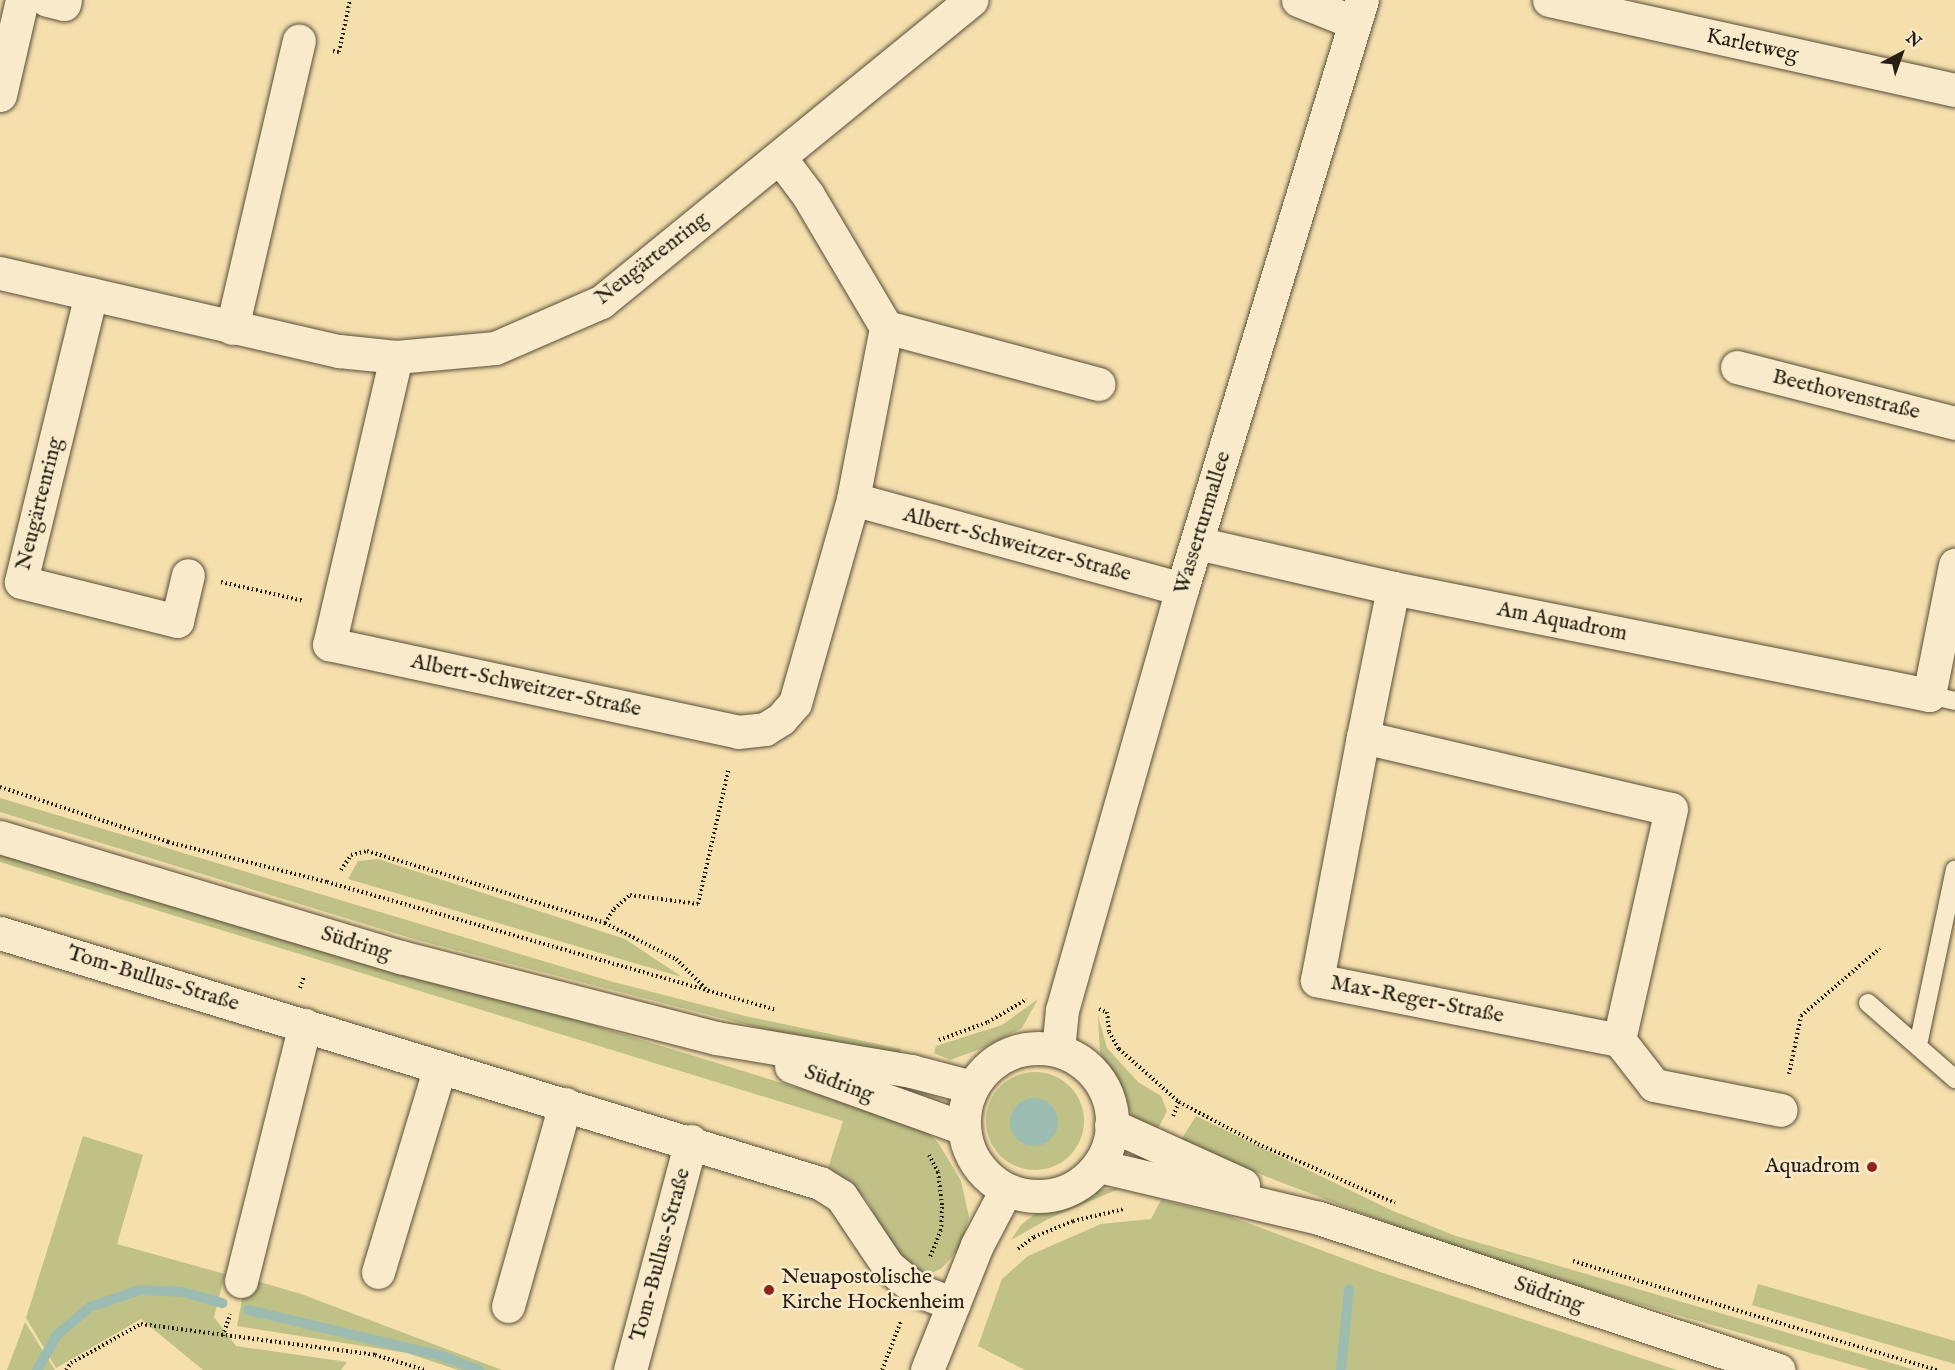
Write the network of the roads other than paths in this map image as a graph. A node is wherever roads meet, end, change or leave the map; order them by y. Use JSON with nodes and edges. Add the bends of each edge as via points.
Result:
{"nodes":[{"id":1,"x":22,"y":0,"type":"edge"},
{"id":2,"x":47,"y":0,"type":"edge"},
{"id":3,"x":65,"y":0,"type":"edge"},
{"id":4,"x":1298,"y":0,"type":"edge"},
{"id":5,"x":1549,"y":0,"type":"edge"},
{"id":6,"x":949,"y":6,"type":"edge"},
{"id":7,"x":1358,"y":11,"type":"edge"},
{"id":8,"x":299,"y":42,"type":"dead end"},
{"id":9,"x":1955,"y":90,"type":"edge"},
{"id":10,"x":0,"y":95,"type":"edge"},
{"id":11,"x":780,"y":158,"type":"junction"},
{"id":12,"x":0,"y":273,"type":"edge"},
{"id":13,"x":91,"y":294,"type":"junction"},
{"id":14,"x":886,"y":327,"type":"junction"},
{"id":15,"x":232,"y":328,"type":"junction"},
{"id":16,"x":396,"y":357,"type":"junction"},
{"id":17,"x":1737,"y":367,"type":"dead end"},
{"id":18,"x":1098,"y":384,"type":"dead end"},
{"id":19,"x":1955,"y":423,"type":"edge"},
{"id":20,"x":853,"y":499,"type":"junction"},
{"id":21,"x":1197,"y":543,"type":"junction"},
{"id":22,"x":1955,"y":565,"type":"edge"},
{"id":23,"x":188,"y":575,"type":"road end"},
{"id":24,"x":1393,"y":588,"type":"junction"},
{"id":25,"x":1182,"y":589,"type":"junction"},
{"id":26,"x":1942,"y":698,"type":"edge"},
{"id":27,"x":1363,"y":737,"type":"junction"},
{"id":28,"x":0,"y":837,"type":"edge"},
{"id":29,"x":1955,"y":870,"type":"edge"},
{"id":30,"x":0,"y":933,"type":"edge"},
{"id":31,"x":1868,"y":1003,"type":"dead end"},
{"id":32,"x":305,"y":1024,"type":"junction"},
{"id":33,"x":716,"y":1038,"type":"junction"},
{"id":34,"x":1619,"y":1040,"type":"junction"},
{"id":35,"x":1918,"y":1045,"type":"junction"},
{"id":36,"x":1058,"y":1050,"type":"junction"},
{"id":37,"x":440,"y":1067,"type":"junction"},
{"id":38,"x":1955,"y":1078,"type":"edge"},
{"id":39,"x":972,"y":1087,"type":"junction"},
{"id":40,"x":565,"y":1104,"type":"junction"},
{"id":41,"x":1781,"y":1110,"type":"road end"},
{"id":42,"x":1111,"y":1125,"type":"junction"},
{"id":43,"x":963,"y":1128,"type":"junction"},
{"id":44,"x":691,"y":1141,"type":"junction"},
{"id":45,"x":1156,"y":1164,"type":"junction"},
{"id":46,"x":1099,"y":1166,"type":"junction"},
{"id":47,"x":1006,"y":1190,"type":"junction"},
{"id":48,"x":378,"y":1272,"type":"dead end"},
{"id":49,"x":241,"y":1281,"type":"dead end"},
{"id":50,"x":953,"y":1304,"type":"junction"},
{"id":51,"x":508,"y":1306,"type":"dead end"},
{"id":52,"x":630,"y":1370,"type":"edge"},
{"id":53,"x":927,"y":1370,"type":"edge"},
{"id":54,"x":1779,"y":1370,"type":"edge"}],
"edges":[{"from":1,"to":10,"type":"street"},
{"from":2,"to":3,"type":"street","via":[[64,4]]},
{"from":4,"to":7,"type":"street"},
{"from":5,"to":9,"type":"street","name":"Karletweg"},
{"from":6,"to":11,"type":"street","name":"Neugärtenring"},
{"from":7,"to":21,"type":"street","name":"Wasserturmallee"},
{"from":8,"to":15,"type":"street"},
{"from":11,"to":14,"type":"street","via":[[808,195]]},
{"from":11,"to":16,"type":"street","name":"Neugärtenring","via":[[601,303],[495,348]]},
{"from":12,"to":13,"type":"street","name":"Neugärtenring"},
{"from":13,"to":15,"type":"street","name":"Neugärtenring"},
{"from":13,"to":23,"type":"street","name":"Neugärtenring","via":[[21,582],[177,621]]},
{"from":14,"to":18,"type":"street"},
{"from":14,"to":20,"type":"street","name":"Albert-Schweitzer-Straße"},
{"from":15,"to":16,"type":"street","name":"Neugärtenring","via":[[339,351]]},
{"from":16,"to":20,"type":"street","name":"Albert-Schweitzer-Straße","via":[[329,644],[738,732],[765,729],[795,703]]},
{"from":17,"to":19,"type":"street","name":"Beethovenstraße"},
{"from":20,"to":25,"type":"street","name":"Albert-Schweitzer-Straße"},
{"from":21,"to":24,"type":"street","name":"Am Aquadrom"},
{"from":21,"to":25,"type":"street","name":"Wasserturmallee"},
{"from":22,"to":26,"type":"street"},
{"from":24,"to":26,"type":"street","name":"Am Aquadrom"},
{"from":24,"to":27,"type":"street","name":"Max-Reger-Straße"},
{"from":25,"to":36,"type":"street","name":"Wasserturmallee","via":[[1066,997]]},
{"from":27,"to":34,"type":"street","via":[[1671,809]]},
{"from":27,"to":34,"type":"street","name":"Max-Reger-Straße","via":[[1317,981]]},
{"from":28,"to":33,"type":"street","name":"Südring","via":[[400,957]]},
{"from":29,"to":35,"type":"lane"},
{"from":30,"to":32,"type":"street","name":"Tom-Bullus-Straße"},
{"from":31,"to":35,"type":"lane"},
{"from":32,"to":37,"type":"street","name":"Tom-Bullus-Straße"},
{"from":32,"to":49,"type":"street"},
{"from":33,"to":39,"type":"street","name":"Südring","via":[[911,1071]]},
{"from":33,"to":43,"type":"street","name":"Südring"},
{"from":34,"to":41,"type":"street","via":[[1654,1085]]},
{"from":35,"to":38,"type":"lane"},
{"from":36,"to":39,"type":"street","via":[[1027,1047],[1003,1054],[979,1074]]},
{"from":36,"to":42,"type":"street","via":[[1084,1062],[1104,1086],[1112,1110]]},
{"from":37,"to":40,"type":"street","name":"Tom-Bullus-Straße"},
{"from":37,"to":48,"type":"street"},
{"from":39,"to":43,"type":"street","via":[[965,1100]]},
{"from":40,"to":44,"type":"street","name":"Tom-Bullus-Straße"},
{"from":40,"to":51,"type":"street"},
{"from":42,"to":45,"type":"street","name":"Südring"},
{"from":42,"to":46,"type":"street","via":[[1110,1144]]},
{"from":43,"to":47,"type":"street","via":[[969,1153],[984,1175]]},
{"from":44,"to":50,"type":"street","name":"Tom-Bullus-Straße","via":[[820,1183],[841,1196],[888,1266],[917,1290]]},
{"from":44,"to":52,"type":"street","name":"Tom-Bullus-Straße"},
{"from":45,"to":46,"type":"street","name":"Südring"},
{"from":45,"to":54,"type":"street","name":"Südring"},
{"from":46,"to":47,"type":"street","via":[[1065,1192],[1034,1197]]},
{"from":47,"to":50,"type":"street","via":[[977,1245]]},
{"from":50,"to":53,"type":"street"}]}
